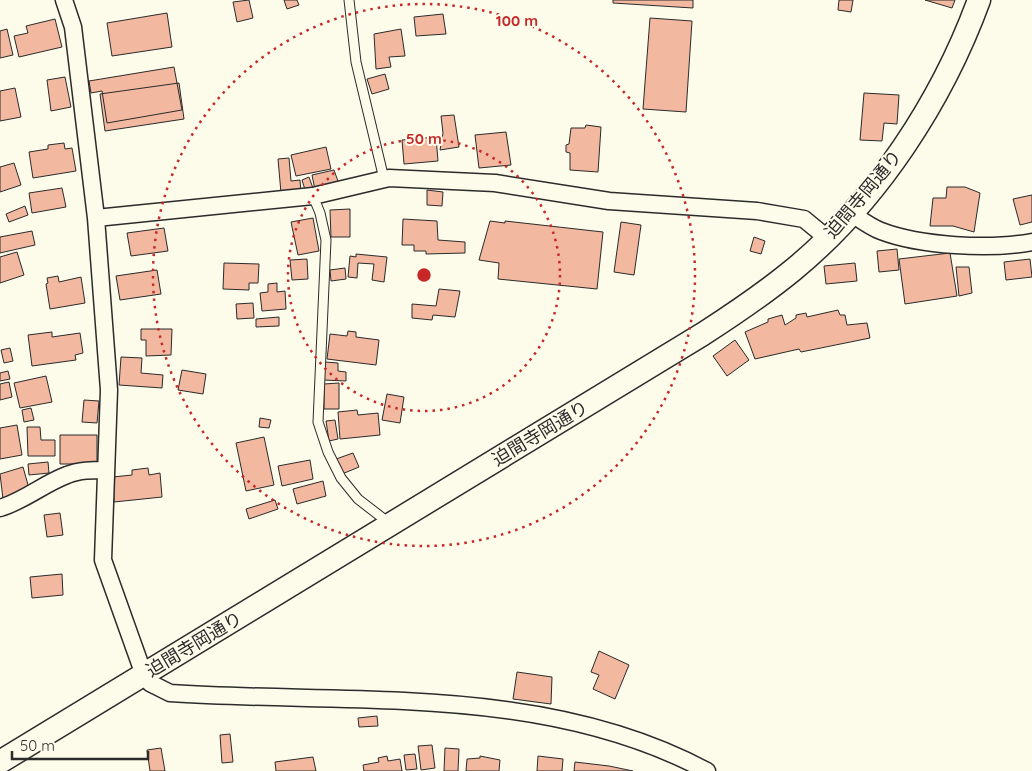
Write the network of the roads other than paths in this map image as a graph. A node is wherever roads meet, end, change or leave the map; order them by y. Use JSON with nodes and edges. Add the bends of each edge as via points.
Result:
{"nodes":[{"id":1,"x":64,"y":0,"type":"edge"},
{"id":2,"x":349,"y":0,"type":"edge"},
{"id":3,"x":979,"y":0,"type":"edge"},
{"id":4,"x":384,"y":179,"type":"junction"},
{"id":5,"x":313,"y":196,"type":"junction"},
{"id":6,"x":851,"y":213,"type":"junction"},
{"id":7,"x":96,"y":218,"type":"junction"},
{"id":8,"x":827,"y":238,"type":"junction"},
{"id":9,"x":1032,"y":242,"type":"edge"},
{"id":10,"x":106,"y":470,"type":"junction"},
{"id":11,"x":0,"y":508,"type":"edge"},
{"id":12,"x":390,"y":524,"type":"junction"},
{"id":13,"x":144,"y":675,"type":"junction"},
{"id":14,"x":0,"y":762,"type":"edge"},
{"id":15,"x":707,"y":771,"type":"edge"}],
"edges":[{"from":1,"to":7,"type":"street","via":[[74,26]]},
{"from":2,"to":4,"type":"lane","via":[[356,62]]},
{"from":3,"to":6,"type":"street","name":"迫間寺岡通り","via":[[958,49],[914,129]]},
{"from":4,"to":5,"type":"street"},
{"from":4,"to":8,"type":"street","via":[[495,183],[608,201],[758,211],[804,219]]},
{"from":5,"to":7,"type":"street"},
{"from":5,"to":12,"type":"lane","via":[[326,240],[318,422],[341,478],[358,499]]},
{"from":6,"to":8,"type":"street","name":"迫間寺岡通り"},
{"from":6,"to":9,"type":"street","via":[[880,231],[907,238],[976,246]]},
{"from":7,"to":10,"type":"street","via":[[109,390]]},
{"from":8,"to":12,"type":"street","name":"迫間寺岡通り","via":[[794,270],[703,334]]},
{"from":10,"to":11,"type":"street","via":[[66,475],[14,504]]},
{"from":10,"to":13,"type":"street","via":[[103,560]]},
{"from":12,"to":13,"type":"street","name":"迫間寺岡通り"},
{"from":13,"to":14,"type":"street","name":"迫間寺岡通り"},
{"from":13,"to":15,"type":"street","via":[[150,683],[170,693],[445,703],[521,711],[561,718],[642,742]]}]}
